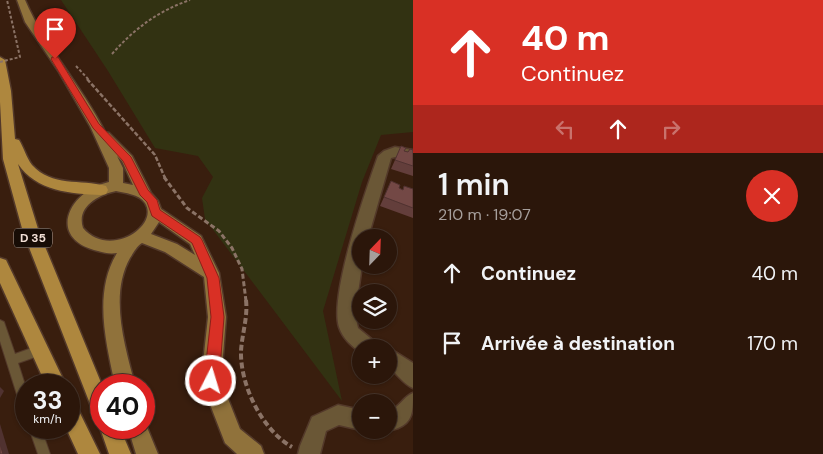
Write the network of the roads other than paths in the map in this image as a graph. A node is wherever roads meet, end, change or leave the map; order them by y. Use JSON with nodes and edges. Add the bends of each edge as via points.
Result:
{"nodes":[{"id":1,"x":20,"y":0,"type":"edge"},
{"id":2,"x":0,"y":61,"type":"edge"},
{"id":3,"x":5,"y":91,"type":"junction"},
{"id":4,"x":96,"y":126,"type":"junction"},
{"id":5,"x":413,"y":155,"type":"edge"},
{"id":6,"x":116,"y":186,"type":"junction"},
{"id":7,"x":101,"y":190,"type":"junction"},
{"id":8,"x":144,"y":193,"type":"junction"},
{"id":9,"x":156,"y":213,"type":"junction"},
{"id":10,"x":136,"y":240,"type":"junction"},
{"id":11,"x":0,"y":265,"type":"edge"},
{"id":12,"x":211,"y":273,"type":"junction"},
{"id":13,"x":0,"y":325,"type":"edge"},
{"id":14,"x":357,"y":339,"type":"edge"},
{"id":15,"x":40,"y":350,"type":"junction"},
{"id":16,"x":13,"y":360,"type":"junction"},
{"id":17,"x":397,"y":363,"type":"edge"},
{"id":18,"x":15,"y":374,"type":"edge"},
{"id":19,"x":51,"y":374,"type":"edge"},
{"id":20,"x":122,"y":374,"type":"edge"},
{"id":21,"x":90,"y":379,"type":"edge"},
{"id":22,"x":413,"y":379,"type":"edge"},
{"id":23,"x":413,"y":403,"type":"edge"},
{"id":24,"x":352,"y":418,"type":"edge"},
{"id":25,"x":397,"y":419,"type":"edge"},
{"id":26,"x":80,"y":435,"type":"edge"},
{"id":27,"x":39,"y":439,"type":"edge"},
{"id":28,"x":114,"y":439,"type":"edge"},
{"id":29,"x":142,"y":439,"type":"edge"},
{"id":30,"x":44,"y":454,"type":"edge"},
{"id":31,"x":89,"y":454,"type":"edge"},
{"id":32,"x":120,"y":454,"type":"edge"},
{"id":33,"x":147,"y":454,"type":"edge"},
{"id":34,"x":252,"y":454,"type":"edge"},
{"id":35,"x":309,"y":454,"type":"edge"}],
"edges":[{"from":1,"to":4,"type":"street","via":[[30,22]]},
{"from":2,"to":3,"type":"main road","number":"D 35"},
{"from":3,"to":7,"type":"main road","via":[[18,156],[28,170],[48,183],[71,189]]},
{"from":3,"to":21,"type":"main road","number":"D 35","via":[[10,159],[31,232]]},
{"from":4,"to":6,"type":"street","via":[[116,168]]},
{"from":4,"to":8,"type":"street","via":[[127,159]]},
{"from":5,"to":14,"type":"street","via":[[397,151],[385,156],[381,183],[357,250],[346,307],[347,326]]},
{"from":6,"to":7,"type":"street"},
{"from":6,"to":8,"type":"street"},
{"from":7,"to":10,"type":"street","via":[[78,206],[73,218],[75,230],[83,240],[96,246],[113,248]]},
{"from":8,"to":9,"type":"street","via":[[152,200]]},
{"from":9,"to":10,"type":"street","via":[[152,226]]},
{"from":9,"to":12,"type":"street","via":[[196,240]]},
{"from":10,"to":12,"type":"street","via":[[171,248]]},
{"from":10,"to":20,"type":"street","via":[[117,269],[113,301],[114,338]]},
{"from":11,"to":15,"type":"main road"},
{"from":12,"to":34,"type":"street","via":[[217,317],[211,381],[232,436]]},
{"from":13,"to":16,"type":"lane"},
{"from":15,"to":16,"type":"lane"},
{"from":15,"to":19,"type":"main road"},
{"from":16,"to":18,"type":"lane"},
{"from":17,"to":22,"type":"street"},
{"from":23,"to":25,"type":"street"},
{"from":24,"to":35,"type":"street","via":[[338,415],[319,424]]},
{"from":26,"to":31,"type":"main road"},
{"from":27,"to":30,"type":"lane"},
{"from":28,"to":32,"type":"main road"},
{"from":29,"to":33,"type":"street"}]}
